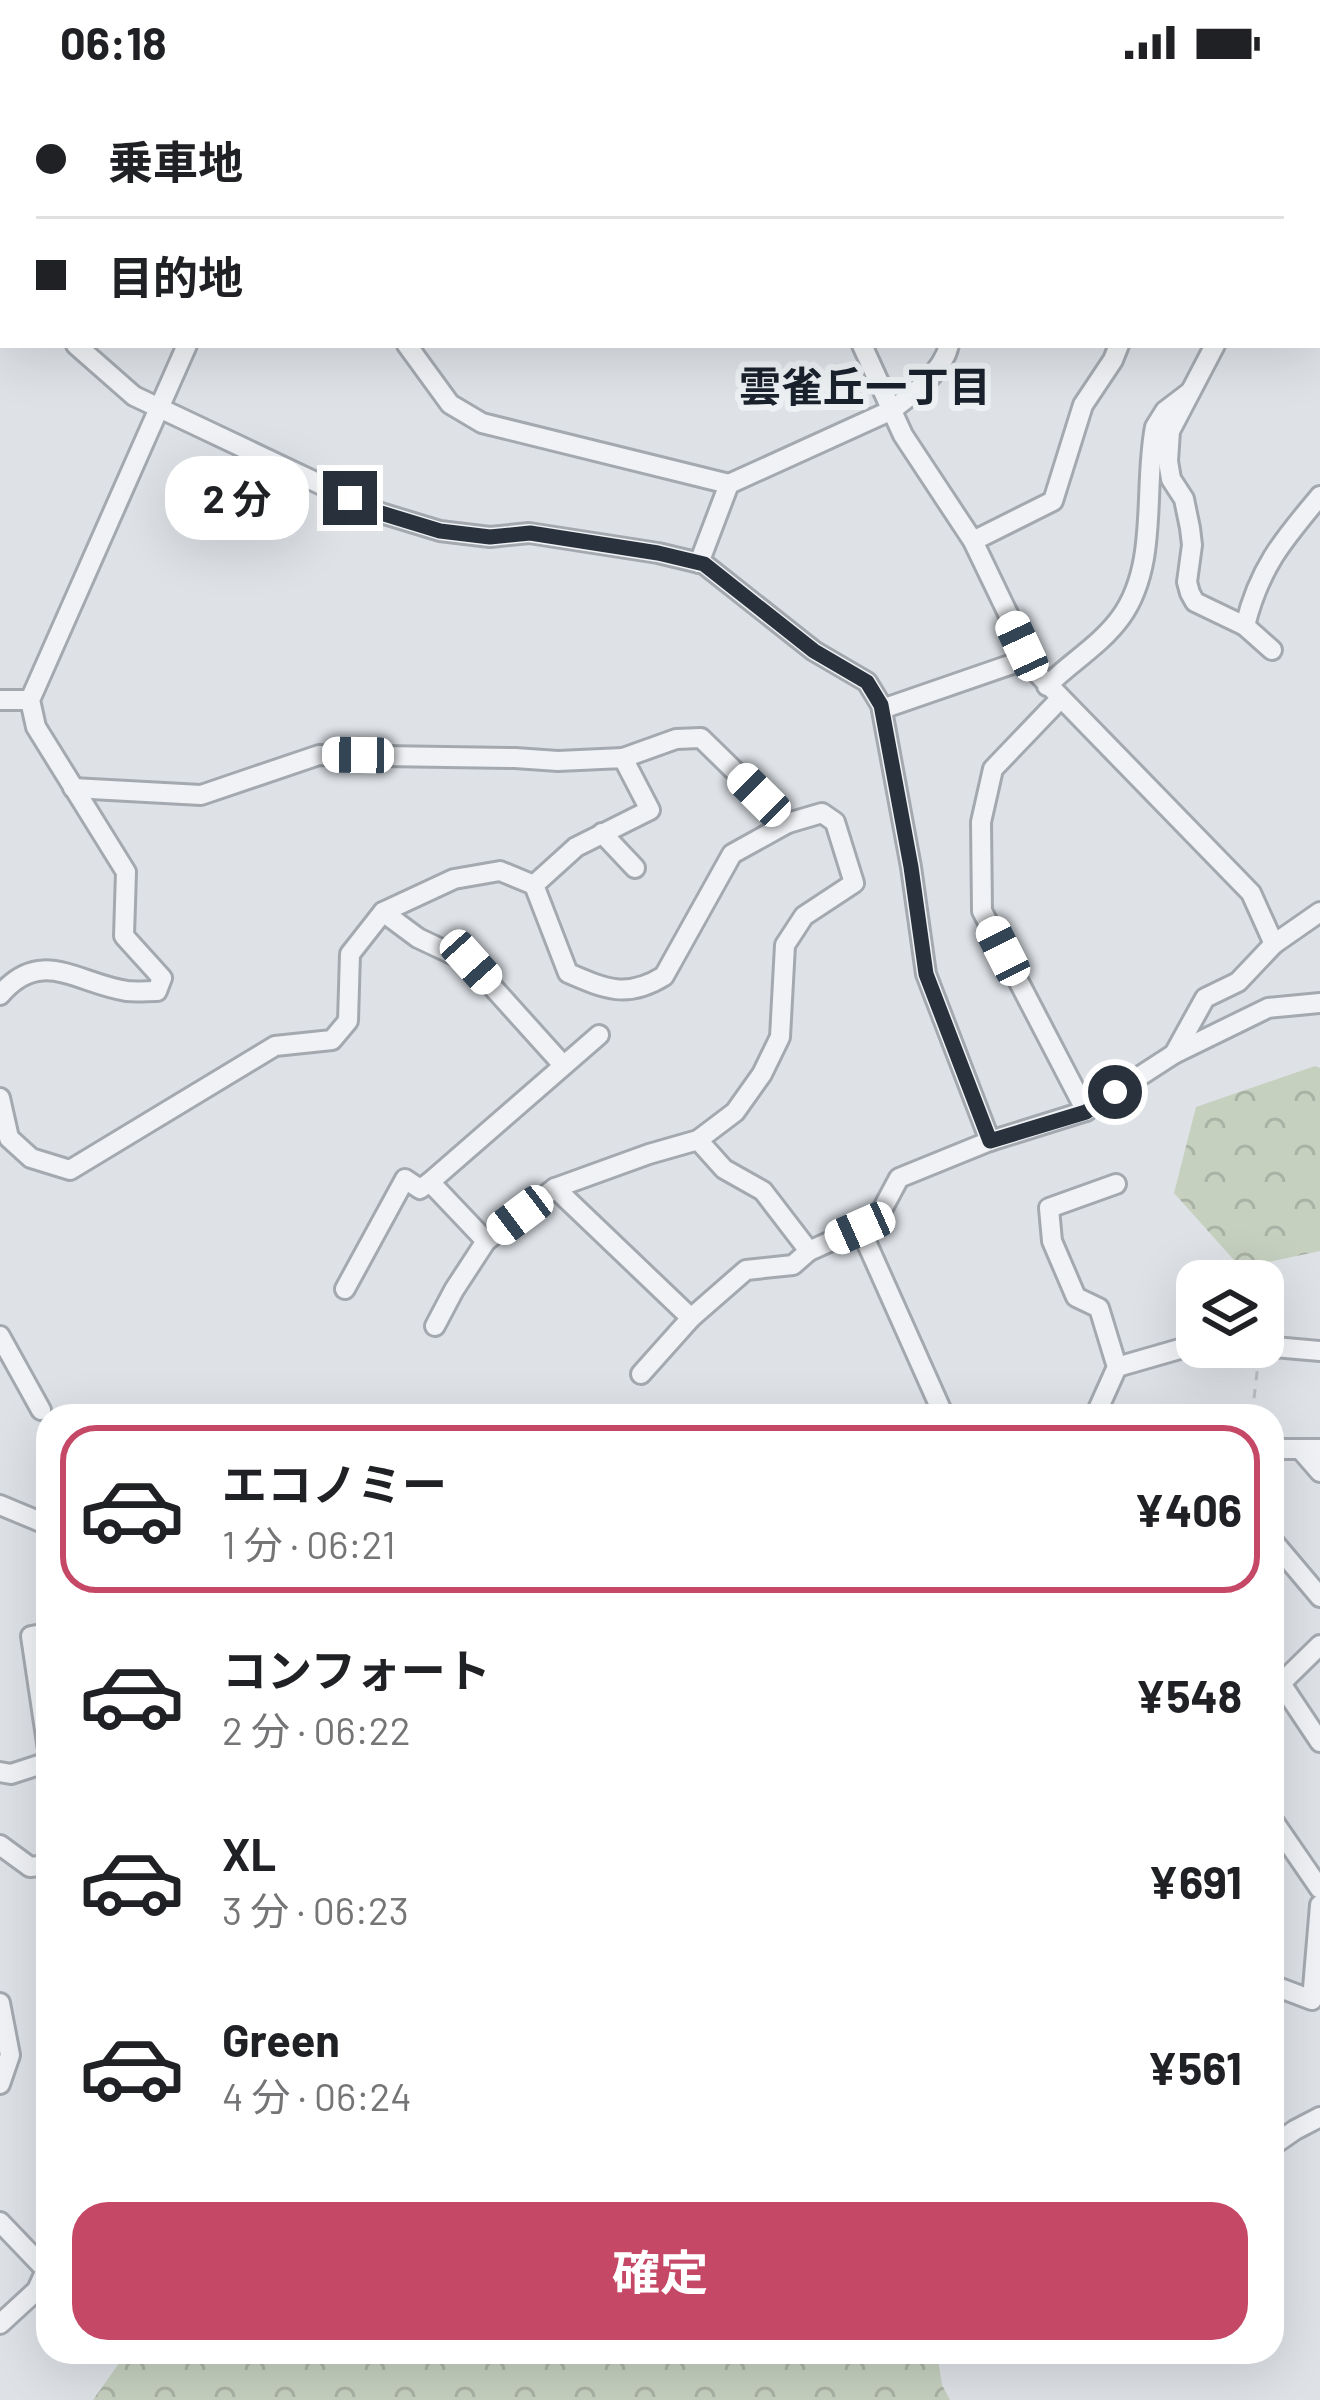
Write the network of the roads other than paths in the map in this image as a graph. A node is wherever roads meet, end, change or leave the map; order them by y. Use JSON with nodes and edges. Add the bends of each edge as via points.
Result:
{"nodes":[{"id":1,"x":79,"y":348,"type":"edge"},
{"id":2,"x":186,"y":348,"type":"edge"},
{"id":3,"x":863,"y":348,"type":"edge"},
{"id":4,"x":948,"y":348,"type":"edge"},
{"id":5,"x":1118,"y":348,"type":"edge"},
{"id":6,"x":1213,"y":348,"type":"edge"},
{"id":7,"x":415,"y":349,"type":"edge"},
{"id":8,"x":1190,"y":392,"type":"junction"},
{"id":9,"x":161,"y":408,"type":"junction"},
{"id":10,"x":892,"y":410,"type":"junction"},
{"id":11,"x":729,"y":484,"type":"junction"},
{"id":12,"x":1320,"y":496,"type":"edge"},
{"id":13,"x":973,"y":541,"type":"junction"},
{"id":14,"x":699,"y":563,"type":"junction"},
{"id":15,"x":1246,"y":626,"type":"junction"},
{"id":16,"x":1272,"y":650,"type":"dead end"},
{"id":17,"x":1028,"y":659,"type":"junction"},
{"id":18,"x":1053,"y":693,"type":"junction"},
{"id":19,"x":0,"y":700,"type":"edge"},
{"id":20,"x":30,"y":700,"type":"junction"},
{"id":21,"x":882,"y":709,"type":"junction"},
{"id":22,"x":623,"y":758,"type":"junction"},
{"id":23,"x":73,"y":788,"type":"junction"},
{"id":24,"x":788,"y":823,"type":"junction"},
{"id":25,"x":602,"y":833,"type":"junction"},
{"id":26,"x":635,"y":868,"type":"dead end"},
{"id":27,"x":534,"y":885,"type":"junction"},
{"id":28,"x":1320,"y":912,"type":"edge"},
{"id":29,"x":382,"y":913,"type":"junction"},
{"id":30,"x":1274,"y":944,"type":"junction"},
{"id":31,"x":0,"y":995,"type":"edge"},
{"id":32,"x":1316,"y":999,"type":"edge"},
{"id":33,"x":599,"y":1035,"type":"dead end"},
{"id":34,"x":1174,"y":1054,"type":"junction"},
{"id":35,"x":563,"y":1065,"type":"junction"},
{"id":36,"x":0,"y":1098,"type":"edge"},
{"id":37,"x":1086,"y":1112,"type":"junction"},
{"id":38,"x":698,"y":1140,"type":"junction"},
{"id":39,"x":990,"y":1141,"type":"junction"},
{"id":40,"x":430,"y":1182,"type":"junction"},
{"id":41,"x":1116,"y":1184,"type":"dead end"},
{"id":42,"x":555,"y":1188,"type":"junction"},
{"id":43,"x":860,"y":1228,"type":"junction"},
{"id":44,"x":486,"y":1241,"type":"junction"},
{"id":45,"x":809,"y":1251,"type":"junction"},
{"id":46,"x":344,"y":1289,"type":"dead end"},
{"id":47,"x":691,"y":1318,"type":"junction"},
{"id":48,"x":435,"y":1327,"type":"dead end"},
{"id":49,"x":0,"y":1336,"type":"edge"},
{"id":50,"x":1284,"y":1348,"type":"edge"},
{"id":51,"x":1176,"y":1350,"type":"edge"},
{"id":52,"x":1320,"y":1351,"type":"edge"},
{"id":53,"x":1117,"y":1367,"type":"junction"},
{"id":54,"x":640,"y":1374,"type":"dead end"},
{"id":55,"x":37,"y":1404,"type":"edge"},
{"id":56,"x":939,"y":1404,"type":"edge"},
{"id":57,"x":1100,"y":1404,"type":"edge"},
{"id":58,"x":1310,"y":1449,"type":"edge"},
{"id":59,"x":1320,"y":1472,"type":"edge"},
{"id":60,"x":0,"y":1504,"type":"edge"},
{"id":61,"x":36,"y":1520,"type":"edge"},
{"id":62,"x":1284,"y":1554,"type":"edge"},
{"id":63,"x":1320,"y":1597,"type":"edge"},
{"id":64,"x":36,"y":1635,"type":"edge"},
{"id":65,"x":1320,"y":1645,"type":"edge"},
{"id":66,"x":36,"y":1670,"type":"edge"},
{"id":67,"x":1284,"y":1674,"type":"edge"},
{"id":68,"x":1284,"y":1693,"type":"edge"},
{"id":69,"x":1320,"y":1742,"type":"edge"},
{"id":70,"x":36,"y":1766,"type":"edge"},
{"id":71,"x":0,"y":1772,"type":"edge"},
{"id":72,"x":1284,"y":1836,"type":"edge"},
{"id":73,"x":0,"y":1845,"type":"edge"},
{"id":74,"x":36,"y":1866,"type":"edge"},
{"id":75,"x":1320,"y":1889,"type":"edge"},
{"id":76,"x":1320,"y":1905,"type":"edge"},
{"id":77,"x":1284,"y":1990,"type":"edge"},
{"id":78,"x":1316,"y":2002,"type":"edge"},
{"id":79,"x":0,"y":2003,"type":"edge"},
{"id":80,"x":0,"y":2084,"type":"edge"},
{"id":81,"x":1320,"y":2117,"type":"edge"},
{"id":82,"x":1284,"y":2139,"type":"edge"},
{"id":83,"x":0,"y":2222,"type":"edge"},
{"id":84,"x":36,"y":2260,"type":"edge"},
{"id":85,"x":36,"y":2291,"type":"edge"},
{"id":86,"x":0,"y":2324,"type":"edge"}],
"edges":[{"from":1,"to":9,"type":"street","via":[[134,397]]},
{"from":2,"to":9,"type":"street"},
{"from":3,"to":10,"type":"street"},
{"from":4,"to":10,"type":"street"},
{"from":5,"to":13,"type":"street","via":[[1083,405],[1052,501]]},
{"from":6,"to":8,"type":"street"},
{"from":7,"to":11,"type":"street","via":[[450,404],[482,422]]},
{"from":8,"to":15,"type":"street","via":[[1167,450],[1190,528],[1187,583],[1195,602]]},
{"from":8,"to":18,"type":"street","via":[[1155,427],[1133,595]]},
{"from":9,"to":14,"type":"street","via":[[381,513],[440,531],[530,533]]},
{"from":9,"to":20,"type":"street"},
{"from":10,"to":11,"type":"street"},
{"from":10,"to":13,"type":"street"},
{"from":11,"to":14,"type":"street"},
{"from":12,"to":15,"type":"street","via":[[1262,573]]},
{"from":13,"to":17,"type":"street"},
{"from":14,"to":21,"type":"street","via":[[867,682]]},
{"from":15,"to":16,"type":"street"},
{"from":17,"to":18,"type":"street"},
{"from":17,"to":21,"type":"street"},
{"from":18,"to":30,"type":"street","via":[[1251,893]]},
{"from":18,"to":37,"type":"street","via":[[993,769],[981,823],[982,911]]},
{"from":19,"to":20,"type":"street"},
{"from":20,"to":23,"type":"street","via":[[36,727]]},
{"from":21,"to":39,"type":"street","via":[[926,974]]},
{"from":22,"to":23,"type":"street","via":[[320,755],[201,795]]},
{"from":22,"to":24,"type":"street","via":[[701,738]]},
{"from":22,"to":25,"type":"street","via":[[650,809]]},
{"from":23,"to":31,"type":"street","via":[[126,872],[124,936],[162,978],[157,992],[126,991],[47,968],[14,979]]},
{"from":24,"to":27,"type":"street","via":[[732,854],[664,976],[646,987],[607,989],[568,973]]},
{"from":24,"to":38,"type":"street","via":[[822,812],[835,822],[854,883],[805,916],[785,945],[780,1037],[735,1112]]},
{"from":25,"to":26,"type":"street"},
{"from":25,"to":27,"type":"street"},
{"from":27,"to":29,"type":"street","via":[[500,872],[454,879]]},
{"from":28,"to":30,"type":"street"},
{"from":29,"to":35,"type":"street","via":[[471,962]]},
{"from":29,"to":36,"type":"street","via":[[350,954],[348,1021],[332,1040],[275,1046],[70,1170],[31,1158],[9,1138]]},
{"from":30,"to":34,"type":"street","via":[[1238,982],[1205,998]]},
{"from":32,"to":34,"type":"street","via":[[1268,1008]]},
{"from":33,"to":35,"type":"street"},
{"from":34,"to":37,"type":"street"},
{"from":35,"to":40,"type":"street"},
{"from":37,"to":39,"type":"street"},
{"from":38,"to":42,"type":"street"},
{"from":38,"to":45,"type":"street","via":[[724,1169],[763,1191]]},
{"from":39,"to":43,"type":"street","via":[[899,1178],[876,1221]]},
{"from":40,"to":44,"type":"street"},
{"from":40,"to":46,"type":"street","via":[[420,1189],[405,1179]]},
{"from":41,"to":53,"type":"street","via":[[1049,1208],[1052,1241],[1076,1297],[1099,1308]]},
{"from":42,"to":44,"type":"street"},
{"from":42,"to":47,"type":"street"},
{"from":43,"to":45,"type":"street"},
{"from":43,"to":56,"type":"street"},
{"from":44,"to":48,"type":"street"},
{"from":45,"to":47,"type":"street","via":[[793,1264],[746,1270]]},
{"from":47,"to":54,"type":"street"},
{"from":49,"to":55,"type":"street"},
{"from":50,"to":52,"type":"street"},
{"from":51,"to":53,"type":"street"},
{"from":53,"to":57,"type":"street"},
{"from":58,"to":59,"type":"street"},
{"from":60,"to":61,"type":"street"},
{"from":62,"to":63,"type":"street"},
{"from":64,"to":66,"type":"street"},
{"from":65,"to":67,"type":"street"},
{"from":68,"to":69,"type":"street"},
{"from":70,"to":71,"type":"street"},
{"from":72,"to":75,"type":"street"},
{"from":73,"to":74,"type":"street"},
{"from":76,"to":78,"type":"street"},
{"from":77,"to":78,"type":"street"},
{"from":79,"to":80,"type":"street","via":[[10,2055]]},
{"from":81,"to":82,"type":"street"},
{"from":83,"to":84,"type":"street"},
{"from":85,"to":86,"type":"street"}]}
